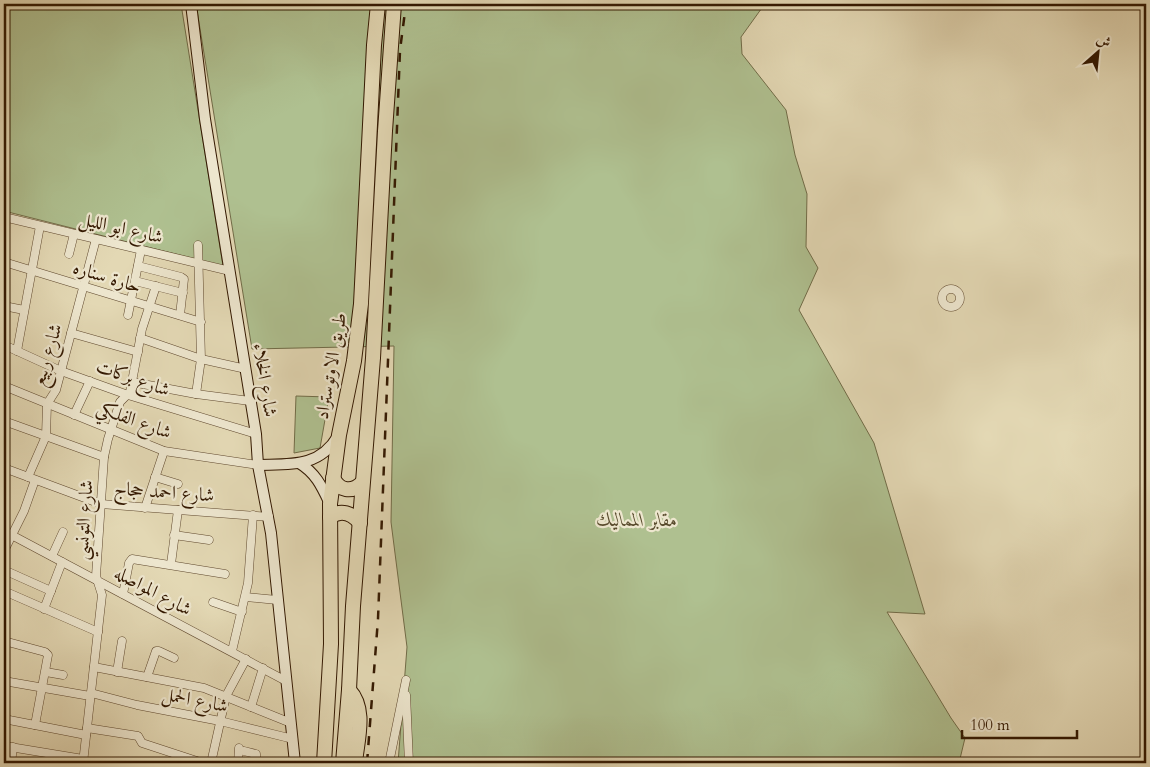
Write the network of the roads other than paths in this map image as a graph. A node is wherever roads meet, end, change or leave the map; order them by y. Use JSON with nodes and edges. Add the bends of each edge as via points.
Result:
{"nodes":[{"id":1,"x":191,"y":4,"type":"edge"},
{"id":2,"x":378,"y":4,"type":"edge"},
{"id":3,"x":394,"y":4,"type":"edge"},
{"id":4,"x":4,"y":217,"type":"edge"},
{"id":5,"x":40,"y":226,"type":"junction"},
{"id":6,"x":74,"y":234,"type":"junction"},
{"id":7,"x":96,"y":239,"type":"junction"},
{"id":8,"x":198,"y":245,"type":"dead end"},
{"id":9,"x":141,"y":250,"type":"junction"},
{"id":10,"x":69,"y":254,"type":"dead end"},
{"id":11,"x":4,"y":262,"type":"edge"},
{"id":12,"x":200,"y":264,"type":"junction"},
{"id":13,"x":138,"y":266,"type":"junction"},
{"id":14,"x":32,"y":271,"type":"junction"},
{"id":15,"x":230,"y":271,"type":"junction"},
{"id":16,"x":136,"y":281,"type":"junction"},
{"id":17,"x":84,"y":286,"type":"junction"},
{"id":18,"x":156,"y":286,"type":"junction"},
{"id":19,"x":183,"y":293,"type":"junction"},
{"id":20,"x":132,"y":301,"type":"junction"},
{"id":21,"x":4,"y":306,"type":"edge"},
{"id":22,"x":149,"y":306,"type":"junction"},
{"id":23,"x":24,"y":310,"type":"junction"},
{"id":24,"x":128,"y":315,"type":"dead end"},
{"id":25,"x":180,"y":316,"type":"junction"},
{"id":26,"x":201,"y":322,"type":"junction"},
{"id":27,"x":64,"y":325,"type":"dead end"},
{"id":28,"x":72,"y":330,"type":"junction"},
{"id":29,"x":140,"y":338,"type":"junction"},
{"id":30,"x":4,"y":345,"type":"edge"},
{"id":31,"x":16,"y":351,"type":"junction"},
{"id":32,"x":138,"y":352,"type":"junction"},
{"id":33,"x":201,"y":359,"type":"junction"},
{"id":34,"x":246,"y":370,"type":"junction"},
{"id":35,"x":61,"y":371,"type":"junction"},
{"id":36,"x":90,"y":381,"type":"junction"},
{"id":37,"x":132,"y":382,"type":"junction"},
{"id":38,"x":4,"y":386,"type":"edge"},
{"id":39,"x":196,"y":394,"type":"junction"},
{"id":40,"x":128,"y":395,"type":"junction"},
{"id":41,"x":250,"y":401,"type":"junction"},
{"id":42,"x":47,"y":404,"type":"junction"},
{"id":43,"x":74,"y":415,"type":"junction"},
{"id":44,"x":4,"y":421,"type":"edge"},
{"id":45,"x":111,"y":430,"type":"junction"},
{"id":46,"x":256,"y":434,"type":"junction"},
{"id":47,"x":338,"y":435,"type":"junction"},
{"id":48,"x":46,"y":436,"type":"junction"},
{"id":49,"x":164,"y":451,"type":"junction"},
{"id":50,"x":104,"y":457,"type":"junction"},
{"id":51,"x":299,"y":464,"type":"junction"},
{"id":52,"x":258,"y":465,"type":"junction"},
{"id":53,"x":4,"y":468,"type":"edge"},
{"id":54,"x":155,"y":477,"type":"junction"},
{"id":55,"x":32,"y":478,"type":"junction"},
{"id":56,"x":333,"y":478,"type":"junction"},
{"id":57,"x":362,"y":483,"type":"junction"},
{"id":58,"x":178,"y":484,"type":"dead end"},
{"id":59,"x":101,"y":504,"type":"junction"},
{"id":60,"x":145,"y":508,"type":"junction"},
{"id":61,"x":178,"y":510,"type":"junction"},
{"id":62,"x":330,"y":511,"type":"junction"},
{"id":63,"x":253,"y":515,"type":"junction"},
{"id":64,"x":269,"y":517,"type":"junction"},
{"id":65,"x":360,"y":523,"type":"junction"},
{"id":66,"x":4,"y":531,"type":"edge"},
{"id":67,"x":64,"y":532,"type":"dead end"},
{"id":68,"x":12,"y":535,"type":"junction"},
{"id":69,"x":174,"y":535,"type":"junction"},
{"id":70,"x":209,"y":540,"type":"dead end"},
{"id":71,"x":4,"y":552,"type":"edge"},
{"id":72,"x":52,"y":556,"type":"junction"},
{"id":73,"x":62,"y":562,"type":"junction"},
{"id":74,"x":171,"y":564,"type":"junction"},
{"id":75,"x":4,"y":570,"type":"edge"},
{"id":76,"x":224,"y":574,"type":"dead end"},
{"id":77,"x":97,"y":580,"type":"junction"},
{"id":78,"x":4,"y":591,"type":"edge"},
{"id":79,"x":51,"y":592,"type":"junction"},
{"id":80,"x":123,"y":594,"type":"junction"},
{"id":81,"x":246,"y":597,"type":"junction"},
{"id":82,"x":277,"y":600,"type":"junction"},
{"id":83,"x":213,"y":602,"type":"dead end"},
{"id":84,"x":44,"y":609,"type":"junction"},
{"id":85,"x":242,"y":612,"type":"junction"},
{"id":86,"x":98,"y":632,"type":"junction"},
{"id":87,"x":4,"y":641,"type":"edge"},
{"id":88,"x":122,"y":641,"type":"dead end"},
{"id":89,"x":232,"y":652,"type":"junction"},
{"id":90,"x":174,"y":658,"type":"dead end"},
{"id":91,"x":246,"y":659,"type":"junction"},
{"id":92,"x":94,"y":667,"type":"junction"},
{"id":93,"x":263,"y":668,"type":"junction"},
{"id":94,"x":46,"y":672,"type":"junction"},
{"id":95,"x":117,"y":672,"type":"junction"},
{"id":96,"x":63,"y":675,"type":"dead end"},
{"id":97,"x":147,"y":677,"type":"junction"},
{"id":98,"x":4,"y":681,"type":"edge"},
{"id":99,"x":286,"y":681,"type":"junction"},
{"id":100,"x":42,"y":688,"type":"junction"},
{"id":101,"x":349,"y":690,"type":"junction"},
{"id":102,"x":91,"y":694,"type":"junction"},
{"id":103,"x":226,"y":696,"type":"junction"},
{"id":104,"x":251,"y":706,"type":"junction"},
{"id":105,"x":4,"y":719,"type":"edge"},
{"id":106,"x":220,"y":721,"type":"junction"},
{"id":107,"x":291,"y":723,"type":"junction"},
{"id":108,"x":36,"y":725,"type":"junction"},
{"id":109,"x":86,"y":731,"type":"junction"},
{"id":110,"x":326,"y":734,"type":"junction"},
{"id":111,"x":293,"y":739,"type":"junction"},
{"id":112,"x":4,"y":746,"type":"edge"},
{"id":113,"x":13,"y":747,"type":"junction"},
{"id":114,"x":83,"y":762,"type":"edge"},
{"id":115,"x":11,"y":763,"type":"edge"},
{"id":116,"x":139,"y":763,"type":"edge"},
{"id":117,"x":203,"y":763,"type":"edge"},
{"id":118,"x":211,"y":763,"type":"edge"},
{"id":119,"x":238,"y":763,"type":"edge"},
{"id":120,"x":256,"y":763,"type":"edge"},
{"id":121,"x":295,"y":763,"type":"edge"},
{"id":122,"x":316,"y":763,"type":"edge"},
{"id":123,"x":324,"y":763,"type":"edge"},
{"id":124,"x":343,"y":763,"type":"edge"},
{"id":125,"x":355,"y":763,"type":"edge"},
{"id":126,"x":389,"y":763,"type":"edge"},
{"id":127,"x":408,"y":763,"type":"edge"}],
"edges":[{"from":1,"to":15,"type":"street","name":"شارع الخلاء","via":[[205,119]]},
{"from":2,"to":47,"type":"highway","name":"طريق الاوتوستراد","via":[[361,304],[354,361]]},
{"from":3,"to":57,"type":"highway","name":"طريق الاوتوستراد","via":[[373,358]]},
{"from":4,"to":5,"type":"street","name":"شارع ابو الليل"},
{"from":5,"to":6,"type":"street","name":"شارع ابو الليل"},
{"from":5,"to":14,"type":"street"},
{"from":6,"to":7,"type":"street","name":"شارع ابو الليل"},
{"from":6,"to":10,"type":"street"},
{"from":7,"to":9,"type":"street","name":"شارع ابو الليل"},
{"from":7,"to":17,"type":"street","name":"شارع ربيع"},
{"from":8,"to":12,"type":"street"},
{"from":9,"to":12,"type":"street","name":"شارع ابو الليل"},
{"from":9,"to":13,"type":"street"},
{"from":11,"to":14,"type":"street","name":"حارة سناره"},
{"from":12,"to":15,"type":"street","name":"شارع ابو الليل"},
{"from":12,"to":26,"type":"street"},
{"from":13,"to":16,"type":"street"},
{"from":13,"to":19,"type":"street","via":[[181,276],[185,281]]},
{"from":14,"to":17,"type":"street","name":"حارة سناره"},
{"from":14,"to":23,"type":"street"},
{"from":15,"to":34,"type":"street","name":"شارع الخلاء"},
{"from":16,"to":18,"type":"street"},
{"from":16,"to":20,"type":"street"},
{"from":17,"to":20,"type":"street","name":"حارة سناره"},
{"from":17,"to":28,"type":"street","name":"شارع ربيع"},
{"from":18,"to":19,"type":"street"},
{"from":18,"to":22,"type":"street","name":"شارع التونسي"},
{"from":19,"to":25,"type":"street"},
{"from":20,"to":22,"type":"street","name":"حارة سناره"},
{"from":20,"to":24,"type":"street"},
{"from":21,"to":23,"type":"street"},
{"from":22,"to":25,"type":"street","name":"حارة سناره"},
{"from":22,"to":29,"type":"street","name":"شارع التونسي"},
{"from":23,"to":31,"type":"street"},
{"from":25,"to":26,"type":"street","name":"حارة سناره"},
{"from":26,"to":33,"type":"street"},
{"from":27,"to":28,"type":"street"},
{"from":28,"to":32,"type":"street"},
{"from":28,"to":35,"type":"street","name":"شارع ربيع"},
{"from":29,"to":32,"type":"street","name":"شارع التونسي"},
{"from":29,"to":33,"type":"street"},
{"from":30,"to":31,"type":"street","name":"شارع بركات"},
{"from":31,"to":35,"type":"street","name":"شارع بركات"},
{"from":32,"to":37,"type":"street","name":"شارع التونسي"},
{"from":33,"to":34,"type":"street"},
{"from":33,"to":39,"type":"street"},
{"from":34,"to":41,"type":"street","name":"شارع الخلاء"},
{"from":35,"to":36,"type":"street","name":"شارع بركات"},
{"from":35,"to":42,"type":"street","name":"شارع ربيع","via":[[55,394]]},
{"from":36,"to":40,"type":"street","name":"شارع بركات"},
{"from":36,"to":43,"type":"street"},
{"from":37,"to":39,"type":"street"},
{"from":37,"to":40,"type":"street","name":"شارع التونسي"},
{"from":38,"to":42,"type":"street","name":"شارع الفلكي"},
{"from":39,"to":41,"type":"street"},
{"from":40,"to":45,"type":"street","name":"شارع التونسي","via":[[120,402]]},
{"from":40,"to":46,"type":"street","name":"شارع بركات"},
{"from":41,"to":46,"type":"street","name":"شارع الخلاء"},
{"from":42,"to":43,"type":"street","name":"شارع الفلكي"},
{"from":42,"to":48,"type":"street","name":"شارع ربيع"},
{"from":43,"to":45,"type":"street","name":"شارع الفلكي"},
{"from":44,"to":48,"type":"street"},
{"from":45,"to":49,"type":"street","name":"شارع الفلكي"},
{"from":45,"to":50,"type":"street","name":"شارع التونسي"},
{"from":46,"to":52,"type":"street","name":"شارع الخلاء"},
{"from":47,"to":51,"type":"street","via":[[318,457]]},
{"from":47,"to":56,"type":"highway","name":"طريق الاوتوستراد"},
{"from":48,"to":50,"type":"street"},
{"from":48,"to":55,"type":"street","name":"شارع ربيع"},
{"from":49,"to":52,"type":"street","name":"شارع الفلكي"},
{"from":49,"to":54,"type":"street"},
{"from":50,"to":59,"type":"street","name":"شارع التونسي"},
{"from":51,"to":52,"type":"street"},
{"from":51,"to":62,"type":"street","via":[[318,480]]},
{"from":52,"to":64,"type":"street","name":"شارع الخلاء"},
{"from":53,"to":55,"type":"street","name":"شارع احمد حجاج"},
{"from":54,"to":58,"type":"street"},
{"from":54,"to":60,"type":"street"},
{"from":55,"to":59,"type":"street","name":"شارع احمد حجاج"},
{"from":55,"to":68,"type":"street","name":"شارع ربيع","via":[[24,512]]},
{"from":56,"to":57,"type":"highway","via":[[346,490],[355,489]]},
{"from":56,"to":62,"type":"highway","name":"طريق الاوتوستراد"},
{"from":57,"to":65,"type":"highway","name":"طريق الاوتوستراد"},
{"from":59,"to":60,"type":"street","name":"شارع احمد حجاج"},
{"from":59,"to":77,"type":"street","name":"شارع التونسي"},
{"from":60,"to":61,"type":"street","name":"شارع احمد حجاج"},
{"from":61,"to":63,"type":"street","name":"شارع احمد حجاج"},
{"from":61,"to":69,"type":"street"},
{"from":62,"to":65,"type":"highway","via":[[348,513]]},
{"from":62,"to":110,"type":"highway","name":"طريق الاوتوستراد","via":[[331,644]]},
{"from":63,"to":64,"type":"street","name":"شارع احمد حجاج"},
{"from":63,"to":81,"type":"street"},
{"from":64,"to":82,"type":"street","name":"شارع الخلاء"},
{"from":65,"to":101,"type":"highway","name":"طريق الاوتوستراد","via":[[352,606]]},
{"from":66,"to":68,"type":"street","name":"شارع المواصله"},
{"from":67,"to":72,"type":"street"},
{"from":68,"to":71,"type":"street","name":"شارع ربيع"},
{"from":68,"to":72,"type":"street","name":"شارع المواصله"},
{"from":69,"to":70,"type":"street"},
{"from":69,"to":74,"type":"street"},
{"from":72,"to":73,"type":"street","name":"شارع المواصله"},
{"from":73,"to":77,"type":"street","name":"شارع المواصله"},
{"from":73,"to":79,"type":"street"},
{"from":74,"to":76,"type":"street"},
{"from":74,"to":80,"type":"street","via":[[130,560]]},
{"from":75,"to":79,"type":"street"},
{"from":77,"to":80,"type":"street","name":"شارع المواصله"},
{"from":77,"to":86,"type":"street","name":"شارع التونسي","via":[[102,595]]},
{"from":78,"to":84,"type":"street"},
{"from":79,"to":84,"type":"street"},
{"from":80,"to":89,"type":"street","name":"شارع المواصله"},
{"from":81,"to":82,"type":"street"},
{"from":81,"to":85,"type":"street"},
{"from":82,"to":99,"type":"street","name":"شارع الخلاء"},
{"from":83,"to":85,"type":"street"},
{"from":84,"to":86,"type":"street"},
{"from":85,"to":89,"type":"street"},
{"from":86,"to":92,"type":"street","name":"شارع التونسي"},
{"from":87,"to":94,"type":"street","via":[[47,654]]},
{"from":88,"to":95,"type":"street"},
{"from":89,"to":91,"type":"street","name":"شارع المواصله"},
{"from":90,"to":97,"type":"street","via":[[156,651]]},
{"from":91,"to":93,"type":"street","name":"شارع المواصله"},
{"from":91,"to":103,"type":"street"},
{"from":92,"to":95,"type":"street"},
{"from":92,"to":102,"type":"street","name":"شارع التونسي"},
{"from":93,"to":99,"type":"street","name":"شارع المواصله"},
{"from":93,"to":104,"type":"street"},
{"from":94,"to":96,"type":"street"},
{"from":94,"to":100,"type":"street"},
{"from":95,"to":97,"type":"street"},
{"from":97,"to":103,"type":"street","via":[[204,688]]},
{"from":98,"to":100,"type":"street","name":"شارع الحمل"},
{"from":99,"to":107,"type":"street","name":"شارع الخلاء"},
{"from":100,"to":102,"type":"street","name":"شارع الحمل"},
{"from":100,"to":108,"type":"street"},
{"from":101,"to":124,"type":"highway","name":"طريق الاوتوستراد"},
{"from":101,"to":125,"type":"highway","via":[[359,711]]},
{"from":102,"to":106,"type":"street","name":"شارع الحمل"},
{"from":102,"to":109,"type":"street","name":"شارع التونسي"},
{"from":103,"to":104,"type":"street"},
{"from":103,"to":106,"type":"street"},
{"from":104,"to":107,"type":"street"},
{"from":105,"to":108,"type":"street"},
{"from":106,"to":111,"type":"street","name":"شارع الحمل"},
{"from":106,"to":118,"type":"street"},
{"from":107,"to":111,"type":"street","name":"شارع الخلاء"},
{"from":108,"to":109,"type":"street"},
{"from":109,"to":114,"type":"street","name":"شارع التونسي"},
{"from":109,"to":117,"type":"street","via":[[138,736],[143,743]]},
{"from":110,"to":122,"type":"highway"},
{"from":110,"to":123,"type":"highway","name":"طريق الاوتوستراد"},
{"from":111,"to":121,"type":"street","name":"شارع الخلاء"},
{"from":112,"to":113,"type":"street"},
{"from":113,"to":114,"type":"street"},
{"from":113,"to":115,"type":"street"},
{"from":114,"to":116,"type":"street"},
{"from":119,"to":120,"type":"street","via":[[242,749],[256,754]]},
{"from":126,"to":127,"type":"street","via":[[406,680]]}]}
